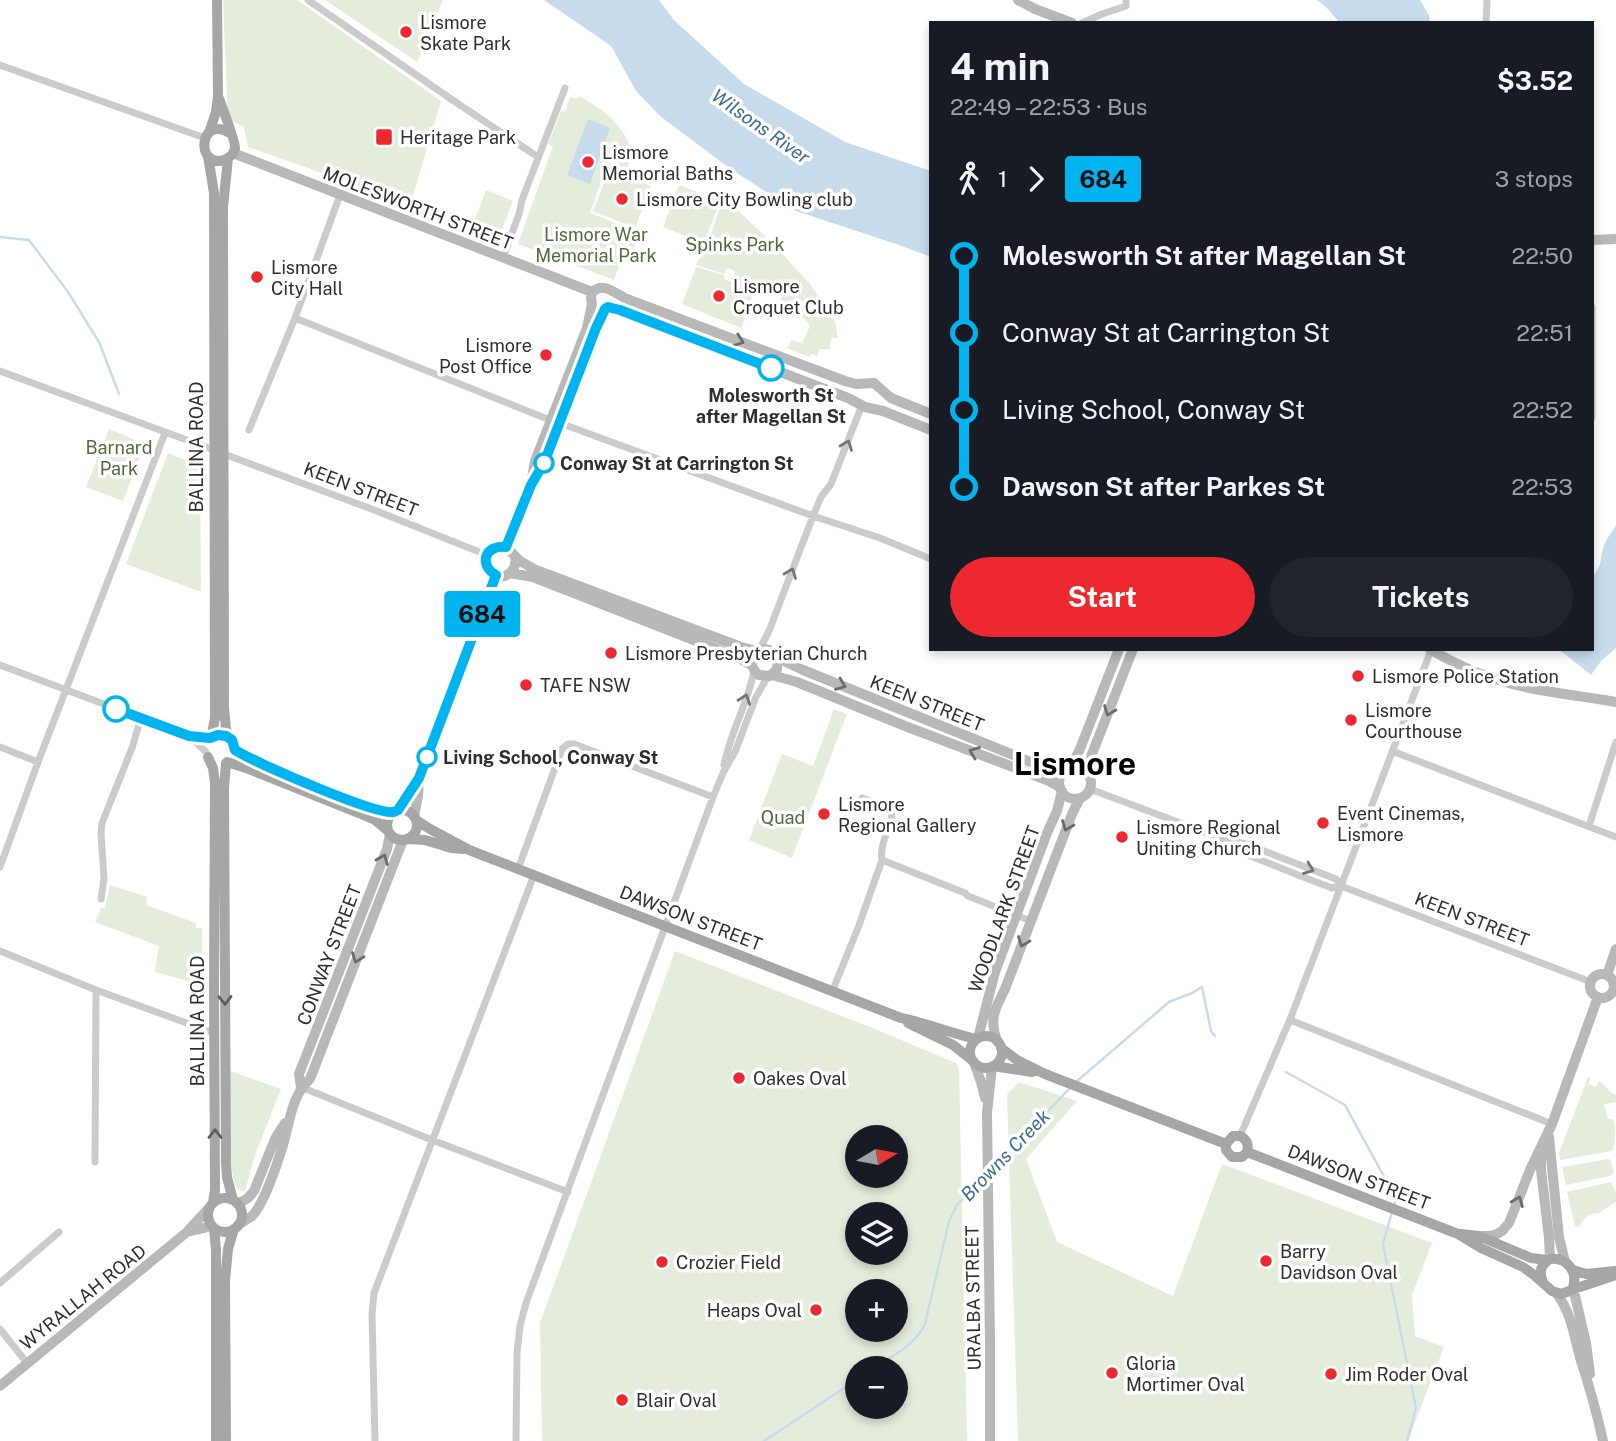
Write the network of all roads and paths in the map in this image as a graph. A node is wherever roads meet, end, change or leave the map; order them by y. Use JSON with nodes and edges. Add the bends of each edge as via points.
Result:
{"nodes":[{"id":1,"x":218,"y":0,"type":"edge"},
{"id":2,"x":308,"y":0,"type":"edge"},
{"id":3,"x":1018,"y":0,"type":"edge"},
{"id":4,"x":1126,"y":0,"type":"edge"},
{"id":5,"x":1487,"y":0,"type":"edge"},
{"id":6,"x":1067,"y":21,"type":"edge"},
{"id":7,"x":1086,"y":21,"type":"edge"},
{"id":8,"x":1486,"y":21,"type":"edge"},
{"id":9,"x":0,"y":65,"type":"edge"},
{"id":10,"x":565,"y":88,"type":"dead end"},
{"id":11,"x":218,"y":96,"type":"junction"},
{"id":12,"x":230,"y":133,"type":"junction"},
{"id":13,"x":207,"y":136,"type":"junction"},
{"id":14,"x":208,"y":156,"type":"junction"},
{"id":15,"x":230,"y":156,"type":"junction"},
{"id":16,"x":538,"y":157,"type":"junction"},
{"id":17,"x":340,"y":195,"type":"junction"},
{"id":18,"x":1616,"y":239,"type":"edge"},
{"id":19,"x":1594,"y":240,"type":"edge"},
{"id":20,"x":503,"y":258,"type":"junction"},
{"id":21,"x":611,"y":291,"type":"junction"},
{"id":22,"x":592,"y":292,"type":"junction"},
{"id":23,"x":592,"y":304,"type":"junction"},
{"id":24,"x":606,"y":308,"type":"junction"},
{"id":25,"x":295,"y":318,"type":"junction"},
{"id":26,"x":0,"y":370,"type":"edge"},
{"id":27,"x":862,"y":384,"type":"junction"},
{"id":28,"x":881,"y":391,"type":"junction"},
{"id":29,"x":864,"y":406,"type":"junction"},
{"id":30,"x":929,"y":413,"type":"edge"},
{"id":31,"x":554,"y":421,"type":"junction"},
{"id":32,"x":929,"y":429,"type":"edge"},
{"id":33,"x":248,"y":430,"type":"dead end"},
{"id":34,"x":165,"y":433,"type":"junction"},
{"id":35,"x":219,"y":452,"type":"junction"},
{"id":36,"x":531,"y":485,"type":"junction"},
{"id":37,"x":813,"y":516,"type":"junction"},
{"id":38,"x":506,"y":547,"type":"junction"},
{"id":39,"x":487,"y":555,"type":"junction"},
{"id":40,"x":515,"y":556,"type":"junction"},
{"id":41,"x":929,"y":558,"type":"edge"},
{"id":42,"x":510,"y":573,"type":"junction"},
{"id":43,"x":496,"y":575,"type":"junction"},
{"id":44,"x":758,"y":650,"type":"junction"},
{"id":45,"x":1118,"y":651,"type":"edge"},
{"id":46,"x":1132,"y":651,"type":"edge"},
{"id":47,"x":1430,"y":651,"type":"edge"},
{"id":48,"x":1432,"y":651,"type":"edge"},
{"id":49,"x":778,"y":658,"type":"junction"},
{"id":50,"x":0,"y":665,"type":"edge"},
{"id":51,"x":752,"y":668,"type":"junction"},
{"id":52,"x":770,"y":676,"type":"junction"},
{"id":53,"x":66,"y":690,"type":"junction"},
{"id":54,"x":1616,"y":702,"type":"edge"},
{"id":55,"x":141,"y":718,"type":"junction"},
{"id":56,"x":189,"y":736,"type":"junction"},
{"id":57,"x":211,"y":738,"type":"junction"},
{"id":58,"x":229,"y":738,"type":"junction"},
{"id":59,"x":1616,"y":742,"type":"edge"},
{"id":60,"x":0,"y":747,"type":"edge"},
{"id":61,"x":235,"y":750,"type":"junction"},
{"id":62,"x":1392,"y":751,"type":"junction"},
{"id":63,"x":207,"y":755,"type":"junction"},
{"id":64,"x":38,"y":762,"type":"junction"},
{"id":65,"x":227,"y":762,"type":"junction"},
{"id":66,"x":1069,"y":768,"type":"junction"},
{"id":67,"x":723,"y":773,"type":"junction"},
{"id":68,"x":1088,"y":774,"type":"junction"},
{"id":69,"x":419,"y":778,"type":"junction"},
{"id":70,"x":1090,"y":789,"type":"junction"},
{"id":71,"x":1061,"y":790,"type":"junction"},
{"id":72,"x":713,"y":797,"type":"junction"},
{"id":73,"x":862,"y":798,"type":"dead end"},
{"id":74,"x":1080,"y":798,"type":"junction"},
{"id":75,"x":396,"y":811,"type":"junction"},
{"id":76,"x":415,"y":818,"type":"junction"},
{"id":77,"x":1589,"y":826,"type":"junction"},
{"id":78,"x":389,"y":833,"type":"junction"},
{"id":79,"x":1616,"y":837,"type":"edge"},
{"id":80,"x":404,"y":840,"type":"junction"},
{"id":81,"x":469,"y":850,"type":"junction"},
{"id":82,"x":881,"y":856,"type":"junction"},
{"id":83,"x":0,"y":867,"type":"edge"},
{"id":84,"x":518,"y":869,"type":"junction"},
{"id":85,"x":534,"y":875,"type":"junction"},
{"id":86,"x":1341,"y":886,"type":"junction"},
{"id":87,"x":101,"y":899,"type":"dead end"},
{"id":88,"x":1016,"y":915,"type":"junction"},
{"id":89,"x":1031,"y":921,"type":"junction"},
{"id":90,"x":664,"y":926,"type":"junction"},
{"id":91,"x":1616,"y":948,"type":"edge"},
{"id":92,"x":0,"y":951,"type":"edge"},
{"id":93,"x":1607,"y":975,"type":"junction"},
{"id":94,"x":1591,"y":982,"type":"junction"},
{"id":95,"x":96,"y":990,"type":"junction"},
{"id":96,"x":832,"y":992,"type":"junction"},
{"id":97,"x":1598,"y":997,"type":"junction"},
{"id":98,"x":901,"y":1017,"type":"junction"},
{"id":99,"x":1290,"y":1020,"type":"junction"},
{"id":100,"x":214,"y":1033,"type":"junction"},
{"id":101,"x":977,"y":1038,"type":"junction"},
{"id":102,"x":999,"y":1044,"type":"junction"},
{"id":103,"x":973,"y":1061,"type":"junction"},
{"id":104,"x":993,"y":1066,"type":"junction"},
{"id":105,"x":1045,"y":1074,"type":"junction"},
{"id":106,"x":301,"y":1087,"type":"junction"},
{"id":107,"x":987,"y":1113,"type":"junction"},
{"id":108,"x":289,"y":1117,"type":"junction"},
{"id":109,"x":1550,"y":1129,"type":"junction"},
{"id":110,"x":1240,"y":1136,"type":"junction"},
{"id":111,"x":432,"y":1140,"type":"junction"},
{"id":112,"x":1226,"y":1144,"type":"junction"},
{"id":113,"x":1542,"y":1149,"type":"junction"},
{"id":114,"x":1247,"y":1152,"type":"junction"},
{"id":115,"x":95,"y":1162,"type":"dead end"},
{"id":116,"x":568,"y":1192,"type":"junction"},
{"id":117,"x":235,"y":1202,"type":"junction"},
{"id":118,"x":211,"y":1204,"type":"junction"},
{"id":119,"x":213,"y":1227,"type":"junction"},
{"id":120,"x":236,"y":1227,"type":"junction"},
{"id":121,"x":59,"y":1232,"type":"dead end"},
{"id":122,"x":187,"y":1232,"type":"junction"},
{"id":123,"x":1458,"y":1234,"type":"junction"},
{"id":124,"x":1479,"y":1236,"type":"junction"},
{"id":125,"x":1548,"y":1259,"type":"junction"},
{"id":126,"x":1569,"y":1266,"type":"junction"},
{"id":127,"x":1616,"y":1273,"type":"edge"},
{"id":128,"x":1543,"y":1282,"type":"junction"},
{"id":129,"x":0,"y":1283,"type":"edge"},
{"id":130,"x":1573,"y":1289,"type":"junction"},
{"id":131,"x":1557,"y":1294,"type":"junction"},
{"id":132,"x":0,"y":1329,"type":"edge"},
{"id":133,"x":27,"y":1363,"type":"junction"},
{"id":134,"x":0,"y":1386,"type":"edge"},
{"id":135,"x":1593,"y":1395,"type":"junction"},
{"id":136,"x":216,"y":1441,"type":"edge"},
{"id":137,"x":226,"y":1441,"type":"edge"},
{"id":138,"x":375,"y":1441,"type":"edge"},
{"id":139,"x":516,"y":1441,"type":"edge"},
{"id":140,"x":990,"y":1441,"type":"edge"},
{"id":141,"x":1603,"y":1441,"type":"edge"}],
"edges":[{"from":1,"to":11,"type":"main road"},
{"from":2,"to":16,"type":"street"},
{"from":3,"to":6,"type":"street"},
{"from":4,"to":7,"type":"street","via":[[1126,6]]},
{"from":5,"to":8,"type":"street"},
{"from":9,"to":13,"type":"street"},
{"from":10,"to":16,"type":"street"},
{"from":11,"to":12,"type":"main road"},
{"from":11,"to":13,"type":"main road"},
{"from":12,"to":13,"type":"main road","via":[[213,130]]},
{"from":12,"to":15,"type":"main road","via":[[235,145]]},
{"from":13,"to":14,"type":"main road","via":[[204,148]]},
{"from":14,"to":15,"type":"main road","via":[[220,161]]},
{"from":14,"to":35,"type":"main road","name":"BALLINA ROAD","via":[[214,193]]},
{"from":15,"to":17,"type":"street","name":"MOLESWORTH STREET"},
{"from":15,"to":35,"type":"main road","name":"BALLINA ROAD","via":[[223,207]]},
{"from":16,"to":20,"type":"street"},
{"from":17,"to":20,"type":"street","name":"MOLESWORTH STREET"},
{"from":17,"to":25,"type":"street"},
{"from":18,"to":19,"type":"street"},
{"from":20,"to":22,"type":"street","name":"MOLESWORTH STREET"},
{"from":21,"to":22,"type":"street","via":[[601,287]]},
{"from":21,"to":24,"type":"street","via":[[612,302]]},
{"from":21,"to":27,"type":"street","one_way":true},
{"from":22,"to":23,"type":"street"},
{"from":23,"to":24,"type":"street"},
{"from":23,"to":31,"type":"street"},
{"from":24,"to":29,"type":"street"},
{"from":24,"to":31,"type":"street"},
{"from":25,"to":31,"type":"street"},
{"from":25,"to":33,"type":"street"},
{"from":26,"to":34,"type":"street","name":"KEEN STREET"},
{"from":27,"to":28,"type":"street","via":[[874,383]]},
{"from":27,"to":29,"type":"street","via":[[856,394]]},
{"from":28,"to":29,"type":"street","via":[[879,402]]},
{"from":28,"to":30,"type":"street"},
{"from":29,"to":32,"type":"street"},
{"from":37,"to":29,"type":"street","one_way":true},
{"from":31,"to":36,"type":"street","via":[[535,461]]},
{"from":31,"to":36,"type":"street","via":[[544,463]]},
{"from":31,"to":37,"type":"street"},
{"from":34,"to":35,"type":"street","name":"KEEN STREET"},
{"from":34,"to":53,"type":"street"},
{"from":35,"to":39,"type":"street","name":"KEEN STREET"},
{"from":35,"to":57,"type":"main road","name":"BALLINA ROAD"},
{"from":35,"to":58,"type":"main road","name":"BALLINA ROAD","via":[[224,708]]},
{"from":36,"to":38,"type":"street"},
{"from":37,"to":41,"type":"street"},
{"from":44,"to":37,"type":"street","one_way":true},
{"from":38,"to":39,"type":"street","via":[[493,548]]},
{"from":38,"to":40,"type":"street"},
{"from":39,"to":43,"type":"street","via":[[486,565]]},
{"from":40,"to":42,"type":"street"},
{"from":40,"to":44,"type":"street","via":[[536,570]]},
{"from":42,"to":43,"type":"street"},
{"from":42,"to":51,"type":"street","via":[[533,577],[737,657]]},
{"from":43,"to":69,"type":"street"},
{"from":44,"to":49,"type":"street","via":[[772,651]]},
{"from":44,"to":51,"type":"street"},
{"from":45,"to":66,"type":"street"},
{"from":46,"to":68,"type":"street","one_way":true},
{"from":47,"to":62,"type":"street"},
{"from":48,"to":54,"type":"street","via":[[1494,679]]},
{"from":49,"to":52,"type":"street","via":[[777,670]]},
{"from":49,"to":66,"type":"street","name":"KEEN STREET","one_way":true,"via":[[1024,760]]},
{"from":50,"to":53,"type":"street"},
{"from":51,"to":52,"type":"street"},
{"from":67,"to":51,"type":"street","one_way":true},
{"from":52,"to":67,"type":"street"},
{"from":71,"to":52,"type":"street","name":"KEEN STREET","one_way":true,"via":[[1049,781],[807,686]]},
{"from":53,"to":55,"type":"street"},
{"from":53,"to":64,"type":"street"},
{"from":55,"to":56,"type":"street"},
{"from":55,"to":87,"type":"street","via":[[102,823]]},
{"from":56,"to":57,"type":"street"},
{"from":56,"to":63,"type":"street"},
{"from":57,"to":58,"type":"main road"},
{"from":57,"to":63,"type":"main road"},
{"from":58,"to":61,"type":"main road"},
{"from":59,"to":77,"type":"street"},
{"from":60,"to":64,"type":"street"},
{"from":61,"to":65,"type":"main road"},
{"from":61,"to":75,"type":"main road","via":[[364,806]]},
{"from":62,"to":77,"type":"street"},
{"from":62,"to":86,"type":"street"},
{"from":63,"to":65,"type":"main road","via":[[218,764]]},
{"from":63,"to":100,"type":"main road","name":"BALLINA ROAD","via":[[215,783]]},
{"from":64,"to":83,"type":"street"},
{"from":65,"to":78,"type":"main road","via":[[375,820]]},
{"from":65,"to":117,"type":"main road","name":"BALLINA ROAD","one_way":true,"via":[[226,1163]]},
{"from":66,"to":68,"type":"street","via":[[1081,768]]},
{"from":66,"to":71,"type":"street","via":[[1060,778]]},
{"from":67,"to":72,"type":"street"},
{"from":68,"to":70,"type":"street"},
{"from":69,"to":75,"type":"street"},
{"from":69,"to":76,"type":"street"},
{"from":70,"to":74,"type":"street"},
{"from":70,"to":86,"type":"street","name":"KEEN STREET","via":[[1246,844],[1336,879]]},
{"from":71,"to":74,"type":"street","via":[[1069,798]]},
{"from":71,"to":88,"type":"street","name":"WOODLARK STREET"},
{"from":72,"to":84,"type":"street","via":[[568,744],[562,749]]},
{"from":72,"to":90,"type":"street"},
{"from":73,"to":82,"type":"street","via":[[892,812]]},
{"from":74,"to":89,"type":"street","name":"WOODLARK STREET","one_way":true},
{"from":75,"to":76,"type":"main road","via":[[407,811]]},
{"from":75,"to":78,"type":"main road","via":[[387,821]]},
{"from":76,"to":80,"type":"main road","via":[[416,830]]},
{"from":76,"to":81,"type":"main road","name":"DAWSON STREET"},
{"from":77,"to":79,"type":"street"},
{"from":78,"to":80,"type":"main road"},
{"from":106,"to":78,"type":"street","name":"CONWAY STREET","one_way":true,"via":[[299,1074],[387,849]]},
{"from":80,"to":81,"type":"main road","name":"DAWSON STREET"},
{"from":80,"to":106,"type":"street","name":"CONWAY STREET","one_way":true,"via":[[310,1079]]},
{"from":81,"to":84,"type":"main road","name":"DAWSON STREET"},
{"from":82,"to":88,"type":"street"},
{"from":82,"to":96,"type":"street"},
{"from":84,"to":85,"type":"main road","name":"DAWSON STREET"},
{"from":85,"to":90,"type":"main road","name":"DAWSON STREET"},
{"from":85,"to":111,"type":"street"},
{"from":86,"to":94,"type":"street","name":"KEEN STREET"},
{"from":86,"to":99,"type":"street"},
{"from":88,"to":89,"type":"street"},
{"from":88,"to":101,"type":"street","name":"WOODLARK STREET"},
{"from":89,"to":102,"type":"street","name":"WOODLARK STREET","one_way":true,"via":[[995,1009],[993,1024]]},
{"from":90,"to":96,"type":"main road","name":"DAWSON STREET"},
{"from":90,"to":116,"type":"street"},
{"from":91,"to":93,"type":"street"},
{"from":92,"to":95,"type":"street"},
{"from":93,"to":94,"type":"street","via":[[1599,974]]},
{"from":93,"to":97,"type":"street","via":[[1612,990]]},
{"from":94,"to":97,"type":"street"},
{"from":95,"to":100,"type":"street"},
{"from":95,"to":115,"type":"street"},
{"from":96,"to":98,"type":"main road","name":"DAWSON STREET"},
{"from":97,"to":109,"type":"street"},
{"from":98,"to":101,"type":"main road","name":"DAWSON STREET"},
{"from":98,"to":103,"type":"main road","name":"DAWSON STREET"},
{"from":99,"to":109,"type":"street"},
{"from":99,"to":110,"type":"street"},
{"from":118,"to":100,"type":"main road","name":"BALLINA ROAD","one_way":true,"via":[[215,1190]]},
{"from":101,"to":102,"type":"main road","via":[[986,1036]]},
{"from":101,"to":103,"type":"main road","via":[[971,1046]]},
{"from":102,"to":104,"type":"main road","via":[[1001,1056]]},
{"from":102,"to":105,"type":"main road","via":[[1017,1060]]},
{"from":103,"to":104,"type":"main road","via":[[980,1067]]},
{"from":103,"to":107,"type":"street","name":"URALBA STREET"},
{"from":104,"to":105,"type":"main road"},
{"from":104,"to":107,"type":"street","name":"URALBA STREET"},
{"from":105,"to":112,"type":"main road"},
{"from":106,"to":108,"type":"street","name":"CONWAY STREET"},
{"from":106,"to":111,"type":"street"},
{"from":107,"to":140,"type":"street","name":"URALBA STREET"},
{"from":108,"to":117,"type":"street","name":"CONWAY STREET","via":[[254,1191]]},
{"from":108,"to":120,"type":"street","name":"CONWAY STREET","via":[[262,1200]]},
{"from":109,"to":113,"type":"street"},
{"from":109,"to":126,"type":"street","via":[[1559,1237]]},
{"from":110,"to":112,"type":"main road"},
{"from":110,"to":114,"type":"main road","via":[[1247,1141]]},
{"from":111,"to":116,"type":"street"},
{"from":111,"to":138,"type":"street","via":[[374,1293]]},
{"from":112,"to":114,"type":"main road","via":[[1233,1157]]},
{"from":124,"to":113,"type":"street","one_way":true,"via":[[1497,1234],[1506,1227]]},
{"from":113,"to":125,"type":"street"},
{"from":114,"to":123,"type":"main road","name":"DAWSON STREET"},
{"from":116,"to":139,"type":"street","via":[[520,1326]]},
{"from":117,"to":118,"type":"main road","via":[[225,1198]]},
{"from":117,"to":120,"type":"main road","via":[[241,1213]]},
{"from":118,"to":119,"type":"main road","via":[[208,1215]]},
{"from":118,"to":122,"type":"street","name":"WYRALLAH ROAD"},
{"from":119,"to":120,"type":"main road","via":[[226,1232]]},
{"from":119,"to":122,"type":"street","name":"WYRALLAH ROAD"},
{"from":119,"to":136,"type":"main road"},
{"from":120,"to":137,"type":"main road","via":[[226,1270]]},
{"from":121,"to":129,"type":"street"},
{"from":122,"to":133,"type":"street","name":"WYRALLAH ROAD"},
{"from":123,"to":124,"type":"main road","name":"DAWSON STREET"},
{"from":123,"to":128,"type":"main road","name":"DAWSON STREET"},
{"from":124,"to":125,"type":"main road","name":"DAWSON STREET","via":[[1531,1258]]},
{"from":125,"to":126,"type":"main road","via":[[1558,1258]]},
{"from":125,"to":128,"type":"main road","via":[[1540,1271]]},
{"from":126,"to":127,"type":"main road","via":[[1586,1274]]},
{"from":126,"to":130,"type":"main road","via":[[1575,1279]]},
{"from":127,"to":130,"type":"main road"},
{"from":128,"to":131,"type":"main road"},
{"from":130,"to":131,"type":"main road"},
{"from":130,"to":135,"type":"street"},
{"from":131,"to":135,"type":"street","via":[[1570,1317]]},
{"from":132,"to":133,"type":"street"},
{"from":133,"to":134,"type":"street","name":"WYRALLAH ROAD"},
{"from":135,"to":141,"type":"street"}]}
